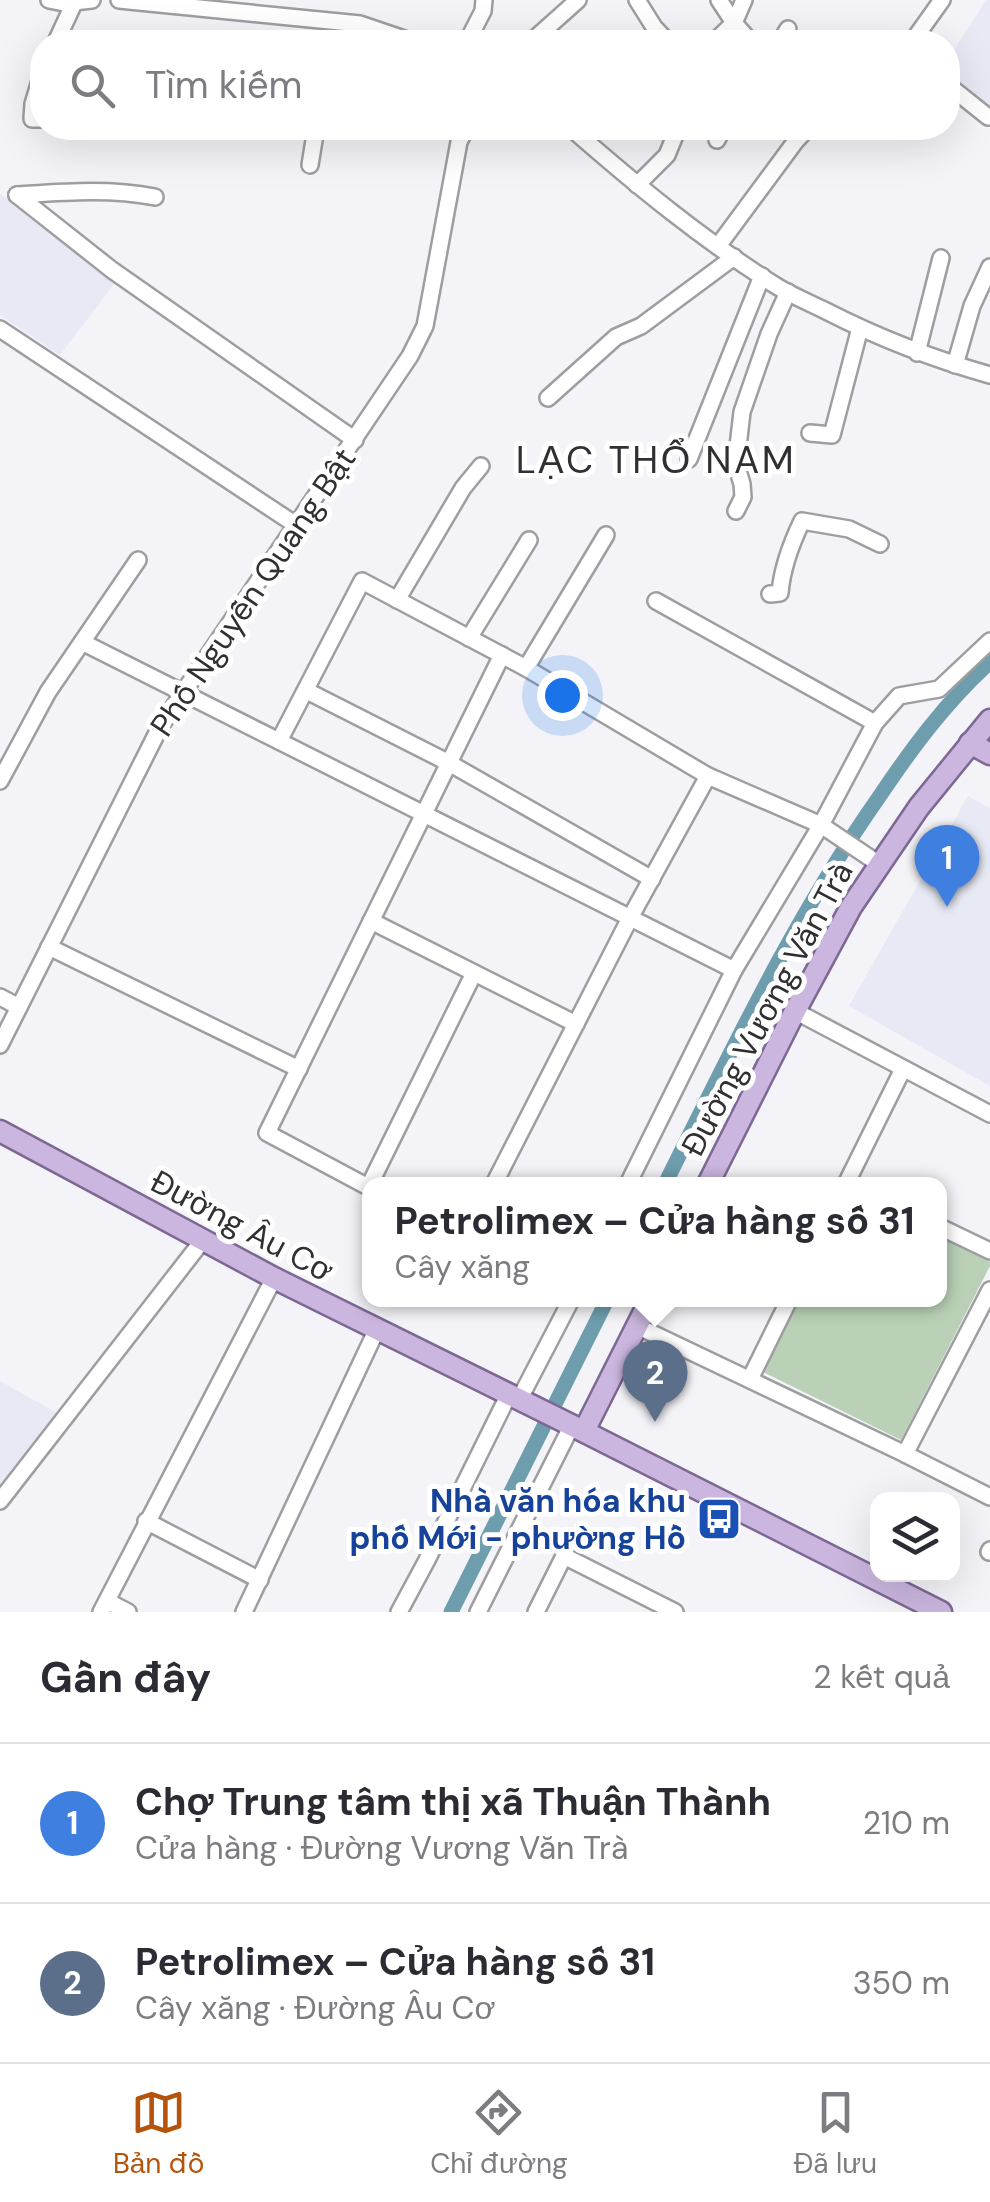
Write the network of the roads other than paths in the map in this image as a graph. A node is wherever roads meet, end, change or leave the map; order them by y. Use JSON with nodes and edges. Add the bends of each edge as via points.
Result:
{"nodes":[{"id":1,"x":49,"y":0,"type":"edge"},
{"id":2,"x":92,"y":0,"type":"edge"},
{"id":3,"x":120,"y":0,"type":"edge"},
{"id":4,"x":484,"y":0,"type":"edge"},
{"id":5,"x":578,"y":0,"type":"edge"},
{"id":6,"x":637,"y":0,"type":"edge"},
{"id":7,"x":719,"y":0,"type":"edge"},
{"id":8,"x":744,"y":0,"type":"edge"},
{"id":9,"x":939,"y":1,"type":"edge"},
{"id":10,"x":74,"y":3,"type":"junction"},
{"id":11,"x":273,"y":7,"type":"edge"},
{"id":12,"x":734,"y":23,"type":"junction"},
{"id":13,"x":360,"y":24,"type":"junction"},
{"id":14,"x":62,"y":30,"type":"edge"},
{"id":15,"x":358,"y":30,"type":"edge"},
{"id":16,"x":378,"y":30,"type":"edge"},
{"id":17,"x":473,"y":30,"type":"edge"},
{"id":18,"x":545,"y":30,"type":"edge"},
{"id":19,"x":657,"y":30,"type":"edge"},
{"id":20,"x":727,"y":30,"type":"edge"},
{"id":21,"x":740,"y":30,"type":"edge"},
{"id":22,"x":920,"y":30,"type":"edge"},
{"id":23,"x":960,"y":95,"type":"edge"},
{"id":24,"x":988,"y":117,"type":"edge"},
{"id":25,"x":314,"y":140,"type":"edge"},
{"id":26,"x":460,"y":140,"type":"edge"},
{"id":27,"x":585,"y":140,"type":"edge"},
{"id":28,"x":672,"y":140,"type":"edge"},
{"id":29,"x":797,"y":140,"type":"edge"},
{"id":30,"x":310,"y":165,"type":"dead end"},
{"id":31,"x":637,"y":185,"type":"junction"},
{"id":32,"x":155,"y":196,"type":"dead end"},
{"id":33,"x":718,"y":246,"type":"junction"},
{"id":34,"x":734,"y":257,"type":"junction"},
{"id":35,"x":941,"y":258,"type":"dead end"},
{"id":36,"x":990,"y":268,"type":"edge"},
{"id":37,"x":762,"y":276,"type":"junction"},
{"id":38,"x":788,"y":292,"type":"junction"},
{"id":39,"x":860,"y":328,"type":"junction"},
{"id":40,"x":0,"y":329,"type":"edge"},
{"id":41,"x":917,"y":352,"type":"junction"},
{"id":42,"x":955,"y":365,"type":"junction"},
{"id":43,"x":990,"y":375,"type":"edge"},
{"id":44,"x":548,"y":398,"type":"dead end"},
{"id":45,"x":810,"y":433,"type":"dead end"},
{"id":46,"x":355,"y":440,"type":"junction"},
{"id":47,"x":689,"y":460,"type":"dead end"},
{"id":48,"x":480,"y":466,"type":"dead end"},
{"id":49,"x":736,"y":511,"type":"dead end"},
{"id":50,"x":296,"y":525,"type":"junction"},
{"id":51,"x":606,"y":535,"type":"dead end"},
{"id":52,"x":529,"y":540,"type":"dead end"},
{"id":53,"x":880,"y":544,"type":"dead end"},
{"id":54,"x":138,"y":560,"type":"dead end"},
{"id":55,"x":770,"y":594,"type":"dead end"},
{"id":56,"x":397,"y":600,"type":"junction"},
{"id":57,"x":656,"y":601,"type":"dead end"},
{"id":58,"x":468,"y":638,"type":"junction"},
{"id":59,"x":990,"y":641,"type":"edge"},
{"id":60,"x":82,"y":642,"type":"junction"},
{"id":61,"x":502,"y":656,"type":"junction"},
{"id":62,"x":526,"y":668,"type":"junction"},
{"id":63,"x":307,"y":690,"type":"junction"},
{"id":64,"x":182,"y":692,"type":"junction"},
{"id":65,"x":990,"y":720,"type":"edge"},
{"id":66,"x":876,"y":722,"type":"junction"},
{"id":67,"x":280,"y":741,"type":"junction"},
{"id":68,"x":970,"y":742,"type":"junction"},
{"id":69,"x":990,"y":754,"type":"edge"},
{"id":70,"x":5,"y":762,"type":"edge"},
{"id":71,"x":449,"y":763,"type":"junction"},
{"id":72,"x":708,"y":776,"type":"junction"},
{"id":73,"x":0,"y":782,"type":"edge"},
{"id":74,"x":424,"y":814,"type":"junction"},
{"id":75,"x":821,"y":826,"type":"junction"},
{"id":76,"x":871,"y":859,"type":"junction"},
{"id":77,"x":652,"y":878,"type":"junction"},
{"id":78,"x":630,"y":918,"type":"junction"},
{"id":79,"x":371,"y":921,"type":"junction"},
{"id":80,"x":49,"y":948,"type":"junction"},
{"id":81,"x":734,"y":970,"type":"junction"},
{"id":82,"x":474,"y":973,"type":"junction"},
{"id":83,"x":0,"y":997,"type":"edge"},
{"id":84,"x":19,"y":1007,"type":"junction"},
{"id":85,"x":795,"y":1011,"type":"junction"},
{"id":86,"x":576,"y":1024,"type":"junction"},
{"id":87,"x":0,"y":1046,"type":"edge"},
{"id":88,"x":904,"y":1069,"type":"junction"},
{"id":89,"x":299,"y":1070,"type":"junction"},
{"id":90,"x":990,"y":1114,"type":"edge"},
{"id":91,"x":0,"y":1132,"type":"edge"},
{"id":92,"x":374,"y":1177,"type":"edge"},
{"id":93,"x":498,"y":1177,"type":"edge"},
{"id":94,"x":631,"y":1177,"type":"edge"},
{"id":95,"x":712,"y":1177,"type":"edge"},
{"id":96,"x":852,"y":1177,"type":"edge"},
{"id":97,"x":362,"y":1182,"type":"edge"},
{"id":98,"x":947,"y":1230,"type":"edge"},
{"id":99,"x":203,"y":1240,"type":"junction"},
{"id":100,"x":990,"y":1252,"type":"edge"},
{"id":101,"x":274,"y":1278,"type":"junction"},
{"id":102,"x":990,"y":1290,"type":"edge"},
{"id":103,"x":567,"y":1307,"type":"edge"},
{"id":104,"x":646,"y":1307,"type":"edge"},
{"id":105,"x":786,"y":1307,"type":"edge"},
{"id":106,"x":637,"y":1326,"type":"junction"},
{"id":107,"x":377,"y":1329,"type":"junction"},
{"id":108,"x":750,"y":1379,"type":"junction"},
{"id":109,"x":519,"y":1400,"type":"junction"},
{"id":110,"x":578,"y":1429,"type":"junction"},
{"id":111,"x":905,"y":1454,"type":"junction"},
{"id":112,"x":990,"y":1497,"type":"edge"},
{"id":113,"x":0,"y":1501,"type":"edge"},
{"id":114,"x":146,"y":1522,"type":"junction"},
{"id":115,"x":260,"y":1580,"type":"junction"},
{"id":116,"x":104,"y":1607,"type":"edge"},
{"id":117,"x":669,"y":1611,"type":"edge"},
{"id":118,"x":128,"y":1612,"type":"edge"},
{"id":119,"x":244,"y":1612,"type":"edge"},
{"id":120,"x":399,"y":1612,"type":"edge"},
{"id":121,"x":478,"y":1612,"type":"edge"},
{"id":122,"x":536,"y":1612,"type":"edge"},
{"id":123,"x":941,"y":1612,"type":"edge"}],
"edges":[{"from":1,"to":10,"type":"street"},
{"from":2,"to":10,"type":"street"},
{"from":3,"to":11,"type":"street"},
{"from":4,"to":17,"type":"street"},
{"from":5,"to":18,"type":"street"},
{"from":6,"to":19,"type":"street"},
{"from":7,"to":12,"type":"street"},
{"from":8,"to":12,"type":"street"},
{"from":9,"to":22,"type":"street"},
{"from":10,"to":14,"type":"street"},
{"from":11,"to":13,"type":"street"},
{"from":12,"to":20,"type":"street"},
{"from":12,"to":21,"type":"street"},
{"from":13,"to":15,"type":"street"},
{"from":13,"to":16,"type":"street"},
{"from":23,"to":24,"type":"street"},
{"from":25,"to":30,"type":"street"},
{"from":26,"to":46,"type":"street","name":"Phố Nguyễn Quang Bật","via":[[425,326]]},
{"from":27,"to":31,"type":"street"},
{"from":28,"to":31,"type":"street"},
{"from":29,"to":33,"type":"street"},
{"from":31,"to":33,"type":"street"},
{"from":32,"to":46,"type":"street","via":[[86,190],[17,196]]},
{"from":33,"to":34,"type":"street"},
{"from":34,"to":37,"type":"street"},
{"from":34,"to":44,"type":"street","via":[[616,337]]},
{"from":35,"to":41,"type":"street"},
{"from":36,"to":42,"type":"street"},
{"from":37,"to":38,"type":"street"},
{"from":37,"to":47,"type":"street"},
{"from":38,"to":39,"type":"street"},
{"from":38,"to":49,"type":"street","via":[[742,412],[736,464],[742,497]]},
{"from":39,"to":41,"type":"street"},
{"from":39,"to":45,"type":"street","via":[[832,436]]},
{"from":40,"to":50,"type":"street"},
{"from":41,"to":42,"type":"street"},
{"from":42,"to":43,"type":"street"},
{"from":46,"to":50,"type":"street","name":"Phố Nguyễn Quang Bật"},
{"from":48,"to":56,"type":"street"},
{"from":50,"to":64,"type":"street","name":"Phố Nguyễn Quang Bật"},
{"from":51,"to":62,"type":"street"},
{"from":52,"to":58,"type":"street"},
{"from":53,"to":55,"type":"street","via":[[849,529],[802,522],[780,593]]},
{"from":54,"to":60,"type":"street"},
{"from":56,"to":58,"type":"street"},
{"from":56,"to":63,"type":"street","via":[[362,581]]},
{"from":57,"to":66,"type":"street"},
{"from":58,"to":61,"type":"street"},
{"from":59,"to":66,"type":"street","via":[[939,690],[898,696]]},
{"from":60,"to":64,"type":"street"},
{"from":60,"to":70,"type":"street"},
{"from":61,"to":62,"type":"street"},
{"from":61,"to":71,"type":"street"},
{"from":62,"to":72,"type":"street"},
{"from":63,"to":67,"type":"street"},
{"from":63,"to":71,"type":"street"},
{"from":64,"to":67,"type":"street"},
{"from":64,"to":80,"type":"street","name":"Phố Nguyễn Quang Bật"},
{"from":65,"to":68,"type":"main road","name":"Đường Vương Văn Trà"},
{"from":66,"to":75,"type":"street"},
{"from":67,"to":74,"type":"street"},
{"from":68,"to":69,"type":"main road"},
{"from":68,"to":76,"type":"main road","name":"Đường Vương Văn Trà"},
{"from":70,"to":73,"type":"street"},
{"from":71,"to":74,"type":"street"},
{"from":71,"to":77,"type":"street"},
{"from":72,"to":75,"type":"street"},
{"from":72,"to":77,"type":"street"},
{"from":74,"to":78,"type":"street"},
{"from":74,"to":79,"type":"street"},
{"from":75,"to":76,"type":"street"},
{"from":75,"to":81,"type":"street"},
{"from":76,"to":85,"type":"main road","name":"Đường Vương Văn Trà"},
{"from":77,"to":78,"type":"street"},
{"from":78,"to":81,"type":"street"},
{"from":78,"to":86,"type":"street"},
{"from":79,"to":82,"type":"street"},
{"from":79,"to":89,"type":"street"},
{"from":80,"to":84,"type":"street","name":"Phố Nguyễn Quang Bật"},
{"from":80,"to":89,"type":"street"},
{"from":81,"to":94,"type":"street"},
{"from":82,"to":86,"type":"street"},
{"from":82,"to":92,"type":"street"},
{"from":83,"to":84,"type":"street"},
{"from":84,"to":87,"type":"street","name":"Phố Nguyễn Quang Bật"},
{"from":85,"to":88,"type":"street"},
{"from":85,"to":95,"type":"main road","name":"Đường Vương Văn Trà"},
{"from":86,"to":93,"type":"street"},
{"from":88,"to":90,"type":"street"},
{"from":88,"to":96,"type":"street"},
{"from":89,"to":97,"type":"street","via":[[267,1133]]},
{"from":91,"to":99,"type":"main road","name":"Đường Âu Cơ"},
{"from":98,"to":100,"type":"street"},
{"from":99,"to":101,"type":"main road","name":"Đường Âu Cơ"},
{"from":99,"to":113,"type":"street"},
{"from":101,"to":107,"type":"main road","name":"Đường Âu Cơ"},
{"from":101,"to":114,"type":"street"},
{"from":102,"to":111,"type":"street"},
{"from":103,"to":109,"type":"street"},
{"from":104,"to":106,"type":"main road"},
{"from":105,"to":108,"type":"street"},
{"from":106,"to":108,"type":"street"},
{"from":106,"to":110,"type":"main road"},
{"from":107,"to":109,"type":"main road","name":"Đường Âu Cơ"},
{"from":107,"to":115,"type":"street"},
{"from":108,"to":111,"type":"street"},
{"from":109,"to":110,"type":"main road","name":"Đường Âu Cơ"},
{"from":109,"to":120,"type":"street"},
{"from":110,"to":121,"type":"street"},
{"from":110,"to":123,"type":"main road","name":"Đường Âu Cơ"},
{"from":111,"to":112,"type":"street"},
{"from":114,"to":115,"type":"street"},
{"from":114,"to":116,"type":"street"},
{"from":115,"to":119,"type":"street"},
{"from":116,"to":118,"type":"street"},
{"from":117,"to":122,"type":"street","via":[[564,1556]]}]}
